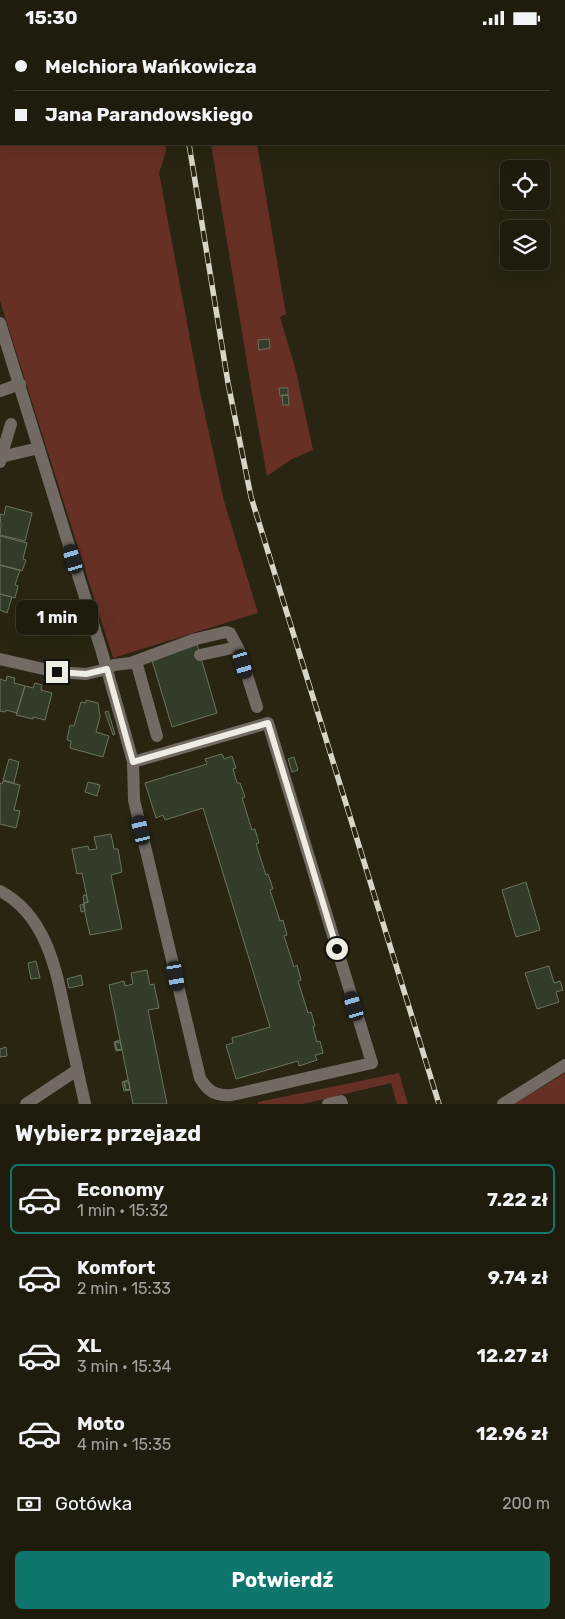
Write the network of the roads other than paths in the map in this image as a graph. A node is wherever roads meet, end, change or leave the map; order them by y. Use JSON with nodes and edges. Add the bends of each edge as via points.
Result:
{"nodes":[{"id":1,"x":0,"y":323,"type":"edge"},
{"id":2,"x":20,"y":384,"type":"junction"},
{"id":3,"x":0,"y":391,"type":"edge"},
{"id":4,"x":11,"y":424,"type":"dead end"},
{"id":5,"x":39,"y":448,"type":"junction"},
{"id":6,"x":1,"y":460,"type":"edge"},
{"id":7,"x":237,"y":647,"type":"junction"},
{"id":8,"x":200,"y":655,"type":"dead end"},
{"id":9,"x":0,"y":659,"type":"edge"},
{"id":10,"x":136,"y":661,"type":"junction"},
{"id":11,"x":107,"y":669,"type":"junction"},
{"id":12,"x":257,"y":707,"type":"dead end"},
{"id":13,"x":157,"y":736,"type":"dead end"},
{"id":14,"x":133,"y":762,"type":"junction"},
{"id":15,"x":0,"y":891,"type":"edge"},
{"id":16,"x":565,"y":1065,"type":"edge"},
{"id":17,"x":77,"y":1070,"type":"junction"},
{"id":18,"x":26,"y":1104,"type":"edge"},
{"id":19,"x":85,"y":1104,"type":"edge"},
{"id":20,"x":328,"y":1104,"type":"edge"},
{"id":21,"x":342,"y":1104,"type":"edge"},
{"id":22,"x":502,"y":1104,"type":"edge"}],
"edges":[{"from":1,"to":2,"type":"street"},
{"from":2,"to":3,"type":"street"},
{"from":2,"to":5,"type":"street"},
{"from":4,"to":6,"type":"street"},
{"from":5,"to":6,"type":"street"},
{"from":5,"to":11,"type":"street"},
{"from":7,"to":8,"type":"street"},
{"from":7,"to":10,"type":"street","via":[[230,633],[226,632],[196,639]]},
{"from":7,"to":12,"type":"street"},
{"from":9,"to":11,"type":"street","via":[[57,672],[86,674]]},
{"from":10,"to":11,"type":"street"},
{"from":10,"to":13,"type":"street"},
{"from":11,"to":14,"type":"street"},
{"from":14,"to":14,"type":"street","via":[[268,723],[372,1063],[232,1095],[220,1096],[204,1085],[194,1061],[134,800]]},
{"from":15,"to":17,"type":"street","via":[[32,919],[42,935],[58,977]]},
{"from":16,"to":22,"type":"street"},
{"from":17,"to":18,"type":"street"},
{"from":17,"to":19,"type":"street"},
{"from":20,"to":21,"type":"street","via":[[341,1101]]}]}
